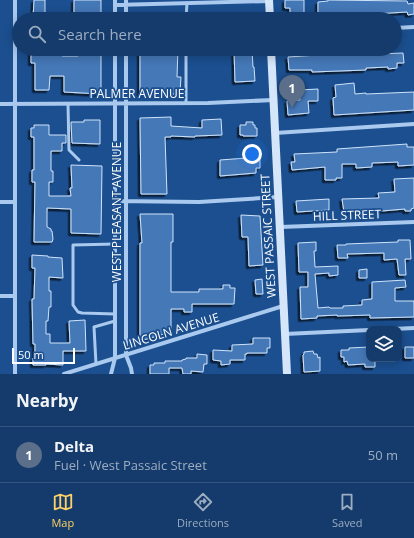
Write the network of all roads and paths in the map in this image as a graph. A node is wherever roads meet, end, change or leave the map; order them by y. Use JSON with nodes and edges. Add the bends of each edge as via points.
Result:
{"nodes":[{"id":1,"x":15,"y":0,"type":"edge"},
{"id":2,"x":269,"y":0,"type":"edge"},
{"id":3,"x":126,"y":2,"type":"edge"},
{"id":4,"x":115,"y":3,"type":"edge"},
{"id":5,"x":186,"y":3,"type":"junction"},
{"id":6,"x":15,"y":12,"type":"edge"},
{"id":7,"x":186,"y":12,"type":"edge"},
{"id":8,"x":270,"y":12,"type":"edge"},
{"id":9,"x":414,"y":27,"type":"edge"},
{"id":10,"x":402,"y":28,"type":"edge"},
{"id":11,"x":15,"y":56,"type":"edge"},
{"id":12,"x":115,"y":56,"type":"edge"},
{"id":13,"x":126,"y":56,"type":"edge"},
{"id":14,"x":186,"y":56,"type":"edge"},
{"id":15,"x":271,"y":56,"type":"edge"},
{"id":16,"x":274,"y":100,"type":"junction"},
{"id":17,"x":115,"y":103,"type":"junction"},
{"id":18,"x":126,"y":103,"type":"junction"},
{"id":19,"x":186,"y":103,"type":"junction"},
{"id":20,"x":0,"y":104,"type":"edge"},
{"id":21,"x":15,"y":104,"type":"junction"},
{"id":22,"x":68,"y":104,"type":"junction"},
{"id":23,"x":414,"y":124,"type":"edge"},
{"id":24,"x":275,"y":133,"type":"junction"},
{"id":25,"x":79,"y":160,"type":"dead end"},
{"id":26,"x":278,"y":197,"type":"junction"},
{"id":27,"x":115,"y":201,"type":"junction"},
{"id":28,"x":126,"y":201,"type":"junction"},
{"id":29,"x":0,"y":202,"type":"edge"},
{"id":30,"x":15,"y":202,"type":"junction"},
{"id":31,"x":414,"y":222,"type":"edge"},
{"id":32,"x":280,"y":227,"type":"junction"},
{"id":33,"x":115,"y":244,"type":"junction"},
{"id":34,"x":0,"y":296,"type":"edge"},
{"id":35,"x":15,"y":296,"type":"junction"},
{"id":36,"x":284,"y":306,"type":"junction"},
{"id":37,"x":115,"y":314,"type":"junction"},
{"id":38,"x":115,"y":321,"type":"junction"},
{"id":39,"x":414,"y":328,"type":"edge"},
{"id":40,"x":402,"y":329,"type":"edge"},
{"id":41,"x":366,"y":330,"type":"edge"},
{"id":42,"x":285,"y":334,"type":"junction"},
{"id":43,"x":126,"y":355,"type":"junction"},
{"id":44,"x":115,"y":358,"type":"junction"},
{"id":45,"x":96,"y":364,"type":"junction"},
{"id":46,"x":15,"y":374,"type":"edge"},
{"id":47,"x":64,"y":374,"type":"edge"},
{"id":48,"x":111,"y":374,"type":"edge"},
{"id":49,"x":132,"y":374,"type":"edge"},
{"id":50,"x":286,"y":374,"type":"edge"}],
"edges":[{"from":1,"to":6,"type":"street"},
{"from":2,"to":5,"type":"street"},
{"from":2,"to":8,"type":"main road"},
{"from":3,"to":4,"type":"street"},
{"from":3,"to":5,"type":"street"},
{"from":5,"to":7,"type":"lane"},
{"from":9,"to":10,"type":"street"},
{"from":11,"to":21,"type":"street"},
{"from":12,"to":17,"type":"street","name":"WEST PLEASANT AVENUE"},
{"from":13,"to":18,"type":"street","name":"WEST PLEASANT AVENUE"},
{"from":14,"to":19,"type":"lane"},
{"from":15,"to":16,"type":"main road","name":"WEST PASSAIC STREET"},
{"from":16,"to":19,"type":"street","name":"PALMER AVENUE"},
{"from":16,"to":24,"type":"main road","name":"WEST PASSAIC STREET"},
{"from":17,"to":18,"type":"street","name":"PALMER AVENUE"},
{"from":17,"to":22,"type":"street","name":"PALMER AVENUE"},
{"from":17,"to":27,"type":"street","name":"WEST PLEASANT AVENUE"},
{"from":18,"to":19,"type":"street","name":"PALMER AVENUE"},
{"from":18,"to":28,"type":"street","name":"WEST PLEASANT AVENUE"},
{"from":20,"to":21,"type":"street","name":"PALMER AVENUE"},
{"from":21,"to":22,"type":"street","name":"PALMER AVENUE"},
{"from":21,"to":30,"type":"street"},
{"from":22,"to":25,"type":"lane","via":[[68,150]]},
{"from":23,"to":24,"type":"street"},
{"from":24,"to":26,"type":"main road","name":"WEST PASSAIC STREET"},
{"from":26,"to":28,"type":"street","via":[[199,202]]},
{"from":26,"to":32,"type":"main road","name":"WEST PASSAIC STREET"},
{"from":27,"to":28,"type":"street"},
{"from":27,"to":33,"type":"street","name":"WEST PLEASANT AVENUE"},
{"from":28,"to":43,"type":"street","name":"WEST PLEASANT AVENUE"},
{"from":29,"to":30,"type":"street"},
{"from":30,"to":35,"type":"street"},
{"from":31,"to":32,"type":"street","name":"HILL STREET"},
{"from":32,"to":36,"type":"main road","name":"WEST PASSAIC STREET"},
{"from":33,"to":37,"type":"street","name":"WEST PLEASANT AVENUE"},
{"from":33,"to":37,"type":"lane","via":[[73,244],[73,305],[82,313]]},
{"from":34,"to":35,"type":"street"},
{"from":35,"to":46,"type":"street"},
{"from":36,"to":42,"type":"main road","name":"WEST PASSAIC STREET"},
{"from":36,"to":43,"type":"street","name":"LINCOLN AVENUE"},
{"from":37,"to":38,"type":"street","name":"WEST PLEASANT AVENUE"},
{"from":38,"to":44,"type":"street","name":"WEST PLEASANT AVENUE"},
{"from":38,"to":45,"type":"lane","via":[[94,327]]},
{"from":39,"to":40,"type":"street"},
{"from":41,"to":42,"type":"street"},
{"from":42,"to":50,"type":"main road","name":"WEST PASSAIC STREET"},
{"from":43,"to":44,"type":"street","name":"LINCOLN AVENUE"},
{"from":43,"to":49,"type":"street","name":"WEST PLEASANT AVENUE"},
{"from":44,"to":45,"type":"street","name":"LINCOLN AVENUE"},
{"from":44,"to":48,"type":"street","name":"WEST PLEASANT AVENUE"},
{"from":45,"to":47,"type":"street","name":"LINCOLN AVENUE"}]}
